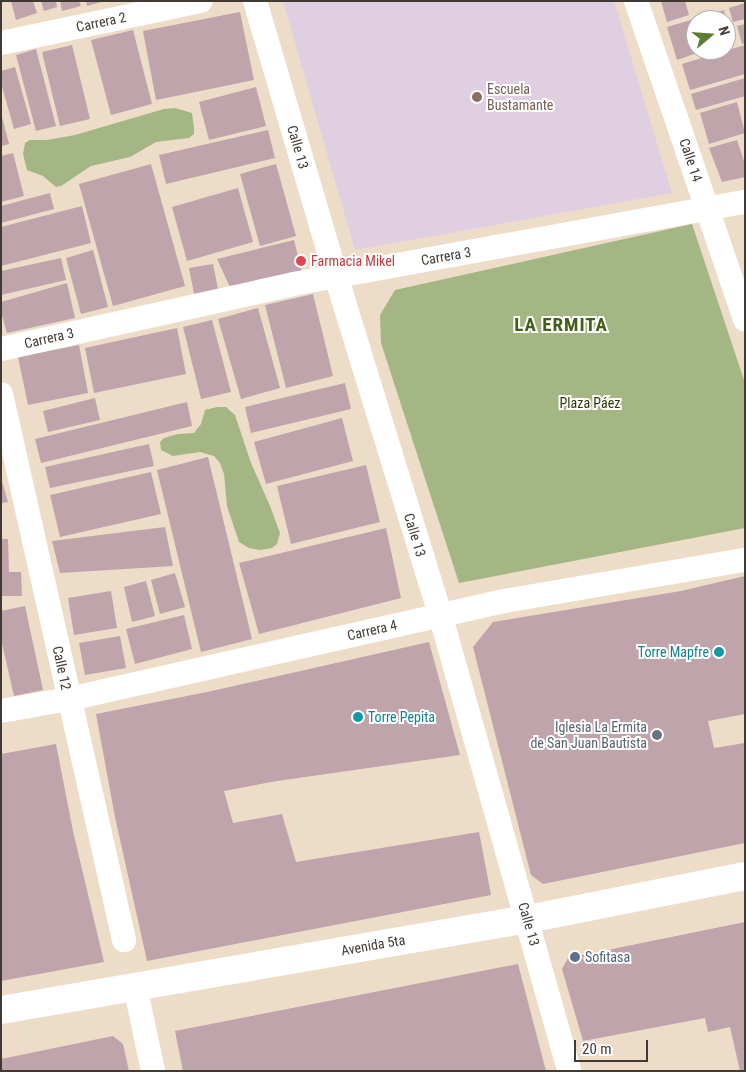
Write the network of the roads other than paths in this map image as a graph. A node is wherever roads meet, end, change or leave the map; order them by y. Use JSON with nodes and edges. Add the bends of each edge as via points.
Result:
{"nodes":[{"id":1,"x":201,"y":1,"type":"edge"},
{"id":2,"x":255,"y":1,"type":"edge"},
{"id":3,"x":636,"y":1,"type":"edge"},
{"id":4,"x":1,"y":43,"type":"edge"},
{"id":5,"x":745,"y":202,"type":"edge"},
{"id":6,"x":708,"y":210,"type":"junction"},
{"id":7,"x":336,"y":276,"type":"junction"},
{"id":8,"x":745,"y":320,"type":"edge"},
{"id":9,"x":1,"y":349,"type":"edge"},
{"id":10,"x":1,"y":394,"type":"edge"},
{"id":11,"x":745,"y":560,"type":"edge"},
{"id":12,"x":440,"y":614,"type":"junction"},
{"id":13,"x":69,"y":699,"type":"junction"},
{"id":14,"x":1,"y":711,"type":"edge"},
{"id":15,"x":745,"y":876,"type":"edge"},
{"id":16,"x":528,"y":919,"type":"junction"},
{"id":17,"x":124,"y":940,"type":"dead end"},
{"id":18,"x":135,"y":986,"type":"junction"},
{"id":19,"x":1,"y":1010,"type":"edge"},
{"id":20,"x":152,"y":1071,"type":"edge"},
{"id":21,"x":569,"y":1071,"type":"edge"}],
"edges":[{"from":1,"to":4,"type":"street","name":"Carrera 2"},
{"from":2,"to":7,"type":"street","name":"Calle 13"},
{"from":3,"to":6,"type":"street","name":"Calle 14"},
{"from":5,"to":6,"type":"street","name":"Carrera 3"},
{"from":6,"to":7,"type":"street","name":"Carrera 3"},
{"from":6,"to":8,"type":"street","name":"Calle 14"},
{"from":7,"to":9,"type":"street","name":"Carrera 3"},
{"from":7,"to":12,"type":"street","name":"Calle 13"},
{"from":10,"to":13,"type":"street","name":"Calle 12"},
{"from":11,"to":12,"type":"street","name":"Carrera 4"},
{"from":12,"to":13,"type":"street","name":"Carrera 4"},
{"from":12,"to":16,"type":"street","name":"Calle 13"},
{"from":13,"to":14,"type":"street","name":"Carrera 4"},
{"from":13,"to":17,"type":"street","name":"Calle 12"},
{"from":15,"to":16,"type":"street","name":"Avenida 5ta"},
{"from":16,"to":18,"type":"street","name":"Avenida 5ta"},
{"from":16,"to":21,"type":"street","name":"Calle 13"},
{"from":18,"to":19,"type":"street","name":"Avenida 5ta"},
{"from":18,"to":20,"type":"street"}]}
